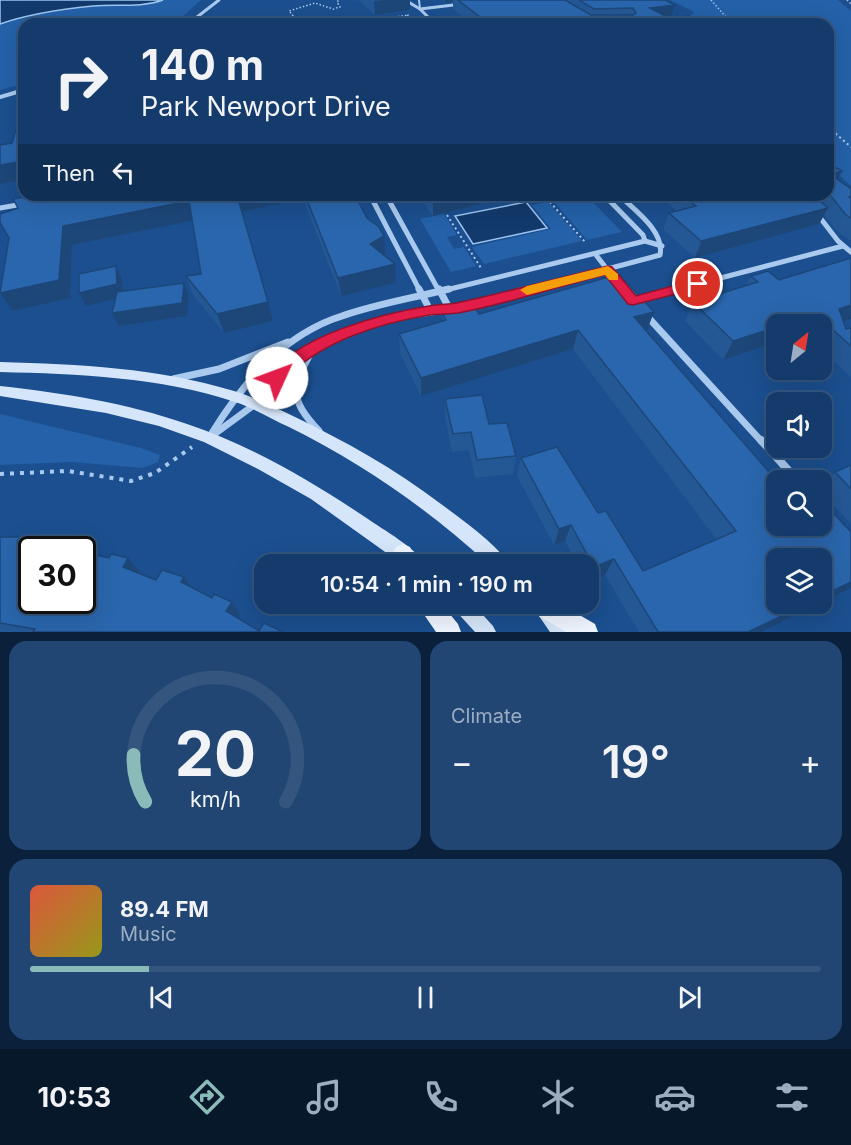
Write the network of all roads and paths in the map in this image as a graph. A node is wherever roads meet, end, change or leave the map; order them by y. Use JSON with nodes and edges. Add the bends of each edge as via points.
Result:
{"nodes":[{"id":1,"x":219,"y":0,"type":"edge"},
{"id":2,"x":339,"y":0,"type":"edge"},
{"id":3,"x":405,"y":0,"type":"edge"},
{"id":4,"x":418,"y":0,"type":"edge"},
{"id":5,"x":711,"y":0,"type":"edge"},
{"id":6,"x":847,"y":0,"type":"edge"},
{"id":7,"x":316,"y":2,"type":"edge"},
{"id":8,"x":465,"y":4,"type":"edge"},
{"id":9,"x":851,"y":4,"type":"edge"},
{"id":10,"x":420,"y":9,"type":"junction"},
{"id":11,"x":407,"y":15,"type":"junction"},
{"id":12,"x":196,"y":18,"type":"edge"},
{"id":13,"x":295,"y":18,"type":"edge"},
{"id":14,"x":390,"y":18,"type":"edge"},
{"id":15,"x":403,"y":18,"type":"edge"},
{"id":16,"x":410,"y":18,"type":"edge"},
{"id":17,"x":429,"y":18,"type":"edge"},
{"id":18,"x":726,"y":18,"type":"edge"},
{"id":19,"x":18,"y":92,"type":"edge"},
{"id":20,"x":0,"y":97,"type":"edge"},
{"id":21,"x":834,"y":132,"type":"edge"},
{"id":22,"x":851,"y":147,"type":"edge"},
{"id":23,"x":373,"y":201,"type":"edge"},
{"id":24,"x":389,"y":201,"type":"edge"},
{"id":25,"x":610,"y":201,"type":"edge"},
{"id":26,"x":625,"y":201,"type":"edge"},
{"id":27,"x":32,"y":202,"type":"edge"},
{"id":28,"x":550,"y":202,"type":"dead end"},
{"id":29,"x":0,"y":208,"type":"edge"},
{"id":30,"x":811,"y":209,"type":"edge"},
{"id":31,"x":447,"y":215,"type":"dead end"},
{"id":32,"x":645,"y":241,"type":"junction"},
{"id":33,"x":586,"y":243,"type":"dead end"},
{"id":34,"x":663,"y":246,"type":"junction"},
{"id":35,"x":843,"y":246,"type":"junction"},
{"id":36,"x":851,"y":252,"type":"edge"},
{"id":37,"x":596,"y":255,"type":"junction"},
{"id":38,"x":481,"y":268,"type":"dead end"},
{"id":39,"x":608,"y":270,"type":"junction"},
{"id":40,"x":620,"y":286,"type":"edge"},
{"id":41,"x":441,"y":291,"type":"junction"},
{"id":42,"x":627,"y":293,"type":"edge"},
{"id":43,"x":422,"y":296,"type":"junction"},
{"id":44,"x":633,"y":301,"type":"junction"},
{"id":45,"x":449,"y":309,"type":"junction"},
{"id":46,"x":430,"y":310,"type":"junction"},
{"id":47,"x":292,"y":341,"type":"junction"},
{"id":48,"x":312,"y":350,"type":"junction"},
{"id":49,"x":0,"y":366,"type":"edge"},
{"id":50,"x":166,"y":380,"type":"junction"},
{"id":51,"x":0,"y":391,"type":"edge"},
{"id":52,"x":236,"y":396,"type":"junction"},
{"id":53,"x":254,"y":405,"type":"junction"},
{"id":54,"x":323,"y":436,"type":"junction"},
{"id":55,"x":209,"y":438,"type":"junction"},
{"id":56,"x":788,"y":470,"type":"edge"},
{"id":57,"x":0,"y":474,"type":"edge"},
{"id":58,"x":399,"y":554,"type":"edge"},
{"id":59,"x":490,"y":554,"type":"edge"},
{"id":60,"x":436,"y":614,"type":"edge"},
{"id":61,"x":470,"y":614,"type":"edge"},
{"id":62,"x":548,"y":614,"type":"edge"},
{"id":63,"x":557,"y":614,"type":"edge"},
{"id":64,"x":450,"y":632,"type":"edge"},
{"id":65,"x":487,"y":632,"type":"edge"},
{"id":66,"x":562,"y":632,"type":"edge"},
{"id":67,"x":587,"y":632,"type":"edge"}],
"edges":[{"from":1,"to":12,"type":"street"},
{"from":2,"to":7,"type":"path","via":[[340,7],[335,9]]},
{"from":3,"to":10,"type":"street"},
{"from":4,"to":10,"type":"lane"},
{"from":5,"to":18,"type":"path"},
{"from":6,"to":9,"type":"path"},
{"from":7,"to":13,"type":"path","via":[[289,11]]},
{"from":8,"to":10,"type":"street"},
{"from":10,"to":17,"type":"street"},
{"from":11,"to":14,"type":"path"},
{"from":11,"to":15,"type":"path"},
{"from":11,"to":16,"type":"path"},
{"from":19,"to":20,"type":"street"},
{"from":21,"to":22,"type":"path"},
{"from":23,"to":43,"type":"street"},
{"from":24,"to":41,"type":"street"},
{"from":25,"to":32,"type":"street"},
{"from":26,"to":34,"type":"street","via":[[656,231]]},
{"from":27,"to":29,"type":"street"},
{"from":28,"to":33,"type":"path"},
{"from":30,"to":35,"type":"street"},
{"from":31,"to":38,"type":"path"},
{"from":32,"to":34,"type":"street"},
{"from":32,"to":37,"type":"street"},
{"from":34,"to":39,"type":"street","via":[[660,255],[653,259]]},
{"from":35,"to":36,"type":"street"},
{"from":35,"to":44,"type":"street"},
{"from":37,"to":39,"type":"street"},
{"from":37,"to":41,"type":"street"},
{"from":39,"to":40,"type":"street"},
{"from":39,"to":45,"type":"street"},
{"from":41,"to":43,"type":"street"},
{"from":41,"to":45,"type":"street"},
{"from":42,"to":44,"type":"street"},
{"from":43,"to":46,"type":"street"},
{"from":43,"to":47,"type":"street","via":[[340,316]]},
{"from":44,"to":56,"type":"street"},
{"from":45,"to":46,"type":"street"},
{"from":46,"to":48,"type":"street","via":[[360,327]]},
{"from":47,"to":50,"type":"street","via":[[219,369]]},
{"from":47,"to":52,"type":"street"},
{"from":48,"to":53,"type":"street","via":[[289,365]]},
{"from":48,"to":54,"type":"street","via":[[298,375],[297,395],[308,419]]},
{"from":49,"to":50,"type":"street","via":[[135,374]]},
{"from":50,"to":52,"type":"street"},
{"from":51,"to":55,"type":"street","via":[[125,413]]},
{"from":52,"to":53,"type":"street"},
{"from":52,"to":55,"type":"street"},
{"from":53,"to":54,"type":"street"},
{"from":53,"to":55,"type":"street"},
{"from":54,"to":59,"type":"street","via":[[394,479]]},
{"from":55,"to":57,"type":"path","via":[[155,474],[131,481],[68,471]]},
{"from":55,"to":58,"type":"street","via":[[313,493]]},
{"from":60,"to":64,"type":"main road"},
{"from":61,"to":65,"type":"street"},
{"from":62,"to":66,"type":"street"},
{"from":63,"to":67,"type":"main road"}]}
